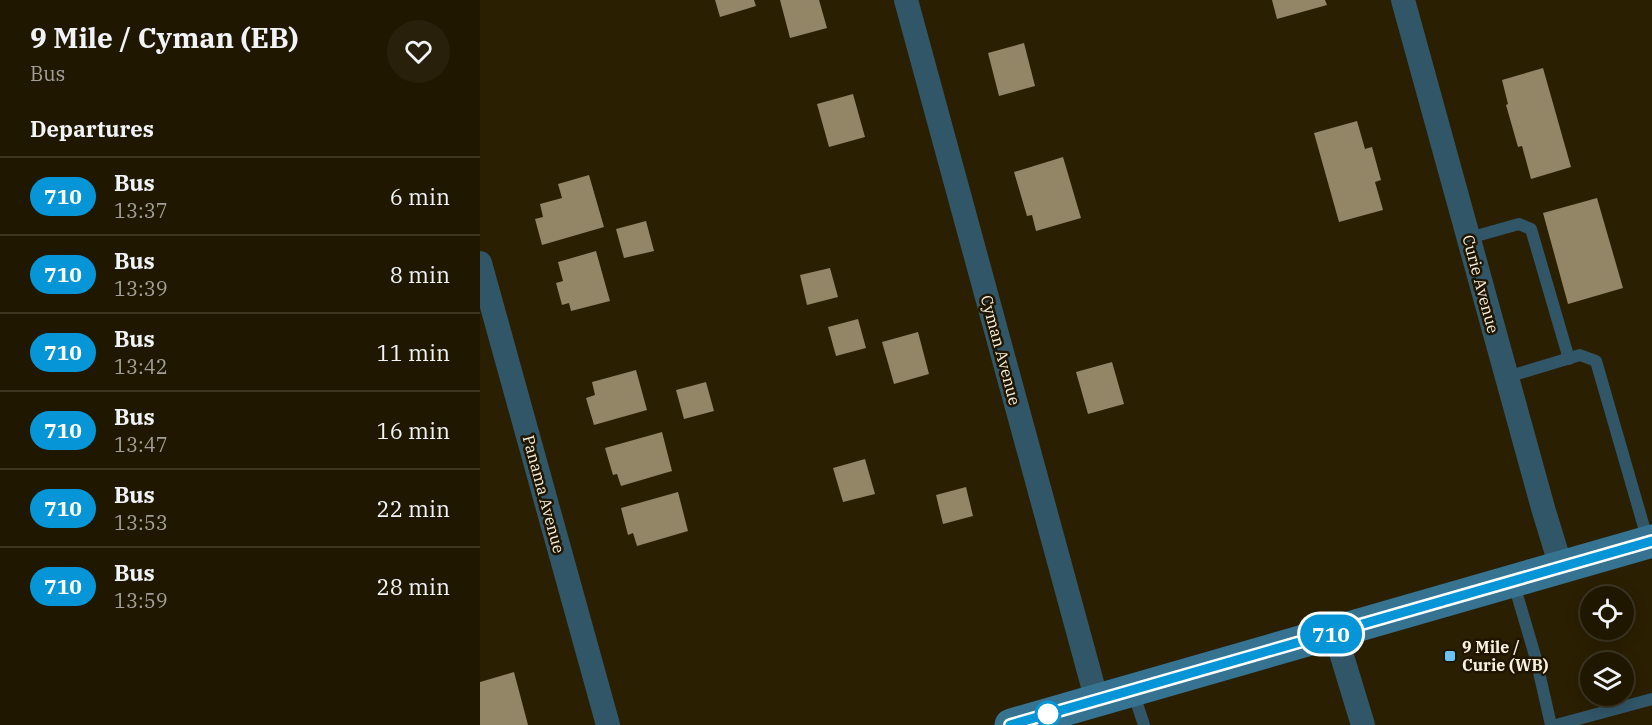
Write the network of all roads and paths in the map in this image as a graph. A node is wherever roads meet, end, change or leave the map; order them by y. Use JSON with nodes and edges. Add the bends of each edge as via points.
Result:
{"nodes":[{"id":1,"x":906,"y":0,"type":"edge"},
{"id":2,"x":1403,"y":0,"type":"edge"},
{"id":3,"x":1468,"y":238,"type":"junction"},
{"id":4,"x":480,"y":263,"type":"edge"},
{"id":5,"x":1569,"y":359,"type":"junction"},
{"id":6,"x":1507,"y":377,"type":"junction"},
{"id":7,"x":1651,"y":545,"type":"edge"},
{"id":8,"x":1562,"y":567,"type":"junction"},
{"id":9,"x":1513,"y":582,"type":"junction"},
{"id":10,"x":1335,"y":633,"type":"junction"},
{"id":11,"x":1132,"y":691,"type":"junction"},
{"id":12,"x":1652,"y":699,"type":"edge"},
{"id":13,"x":1097,"y":701,"type":"junction"},
{"id":14,"x":608,"y":725,"type":"edge"},
{"id":15,"x":1011,"y":725,"type":"edge"},
{"id":16,"x":1144,"y":725,"type":"edge"},
{"id":17,"x":1363,"y":725,"type":"edge"},
{"id":18,"x":1551,"y":725,"type":"edge"},
{"id":19,"x":1556,"y":725,"type":"edge"}],
"edges":[{"from":1,"to":13,"type":"street","name":"Cyman Avenue"},
{"from":2,"to":3,"type":"street","name":"Curie Avenue"},
{"from":3,"to":5,"type":"lane","via":[[1519,224],[1531,229]]},
{"from":3,"to":6,"type":"street","name":"Curie Avenue"},
{"from":4,"to":14,"type":"street","name":"Panama Avenue"},
{"from":5,"to":6,"type":"lane"},
{"from":5,"to":7,"type":"lane","via":[[1580,356],[1596,361]]},
{"from":6,"to":8,"type":"street","name":"Curie Avenue"},
{"from":7,"to":8,"type":"main road"},
{"from":8,"to":9,"type":"main road"},
{"from":9,"to":10,"type":"main road"},
{"from":9,"to":18,"type":"lane"},
{"from":10,"to":11,"type":"main road"},
{"from":10,"to":17,"type":"street"},
{"from":11,"to":13,"type":"main road"},
{"from":11,"to":16,"type":"lane"},
{"from":12,"to":19,"type":"lane"},
{"from":13,"to":15,"type":"main road"}]}
